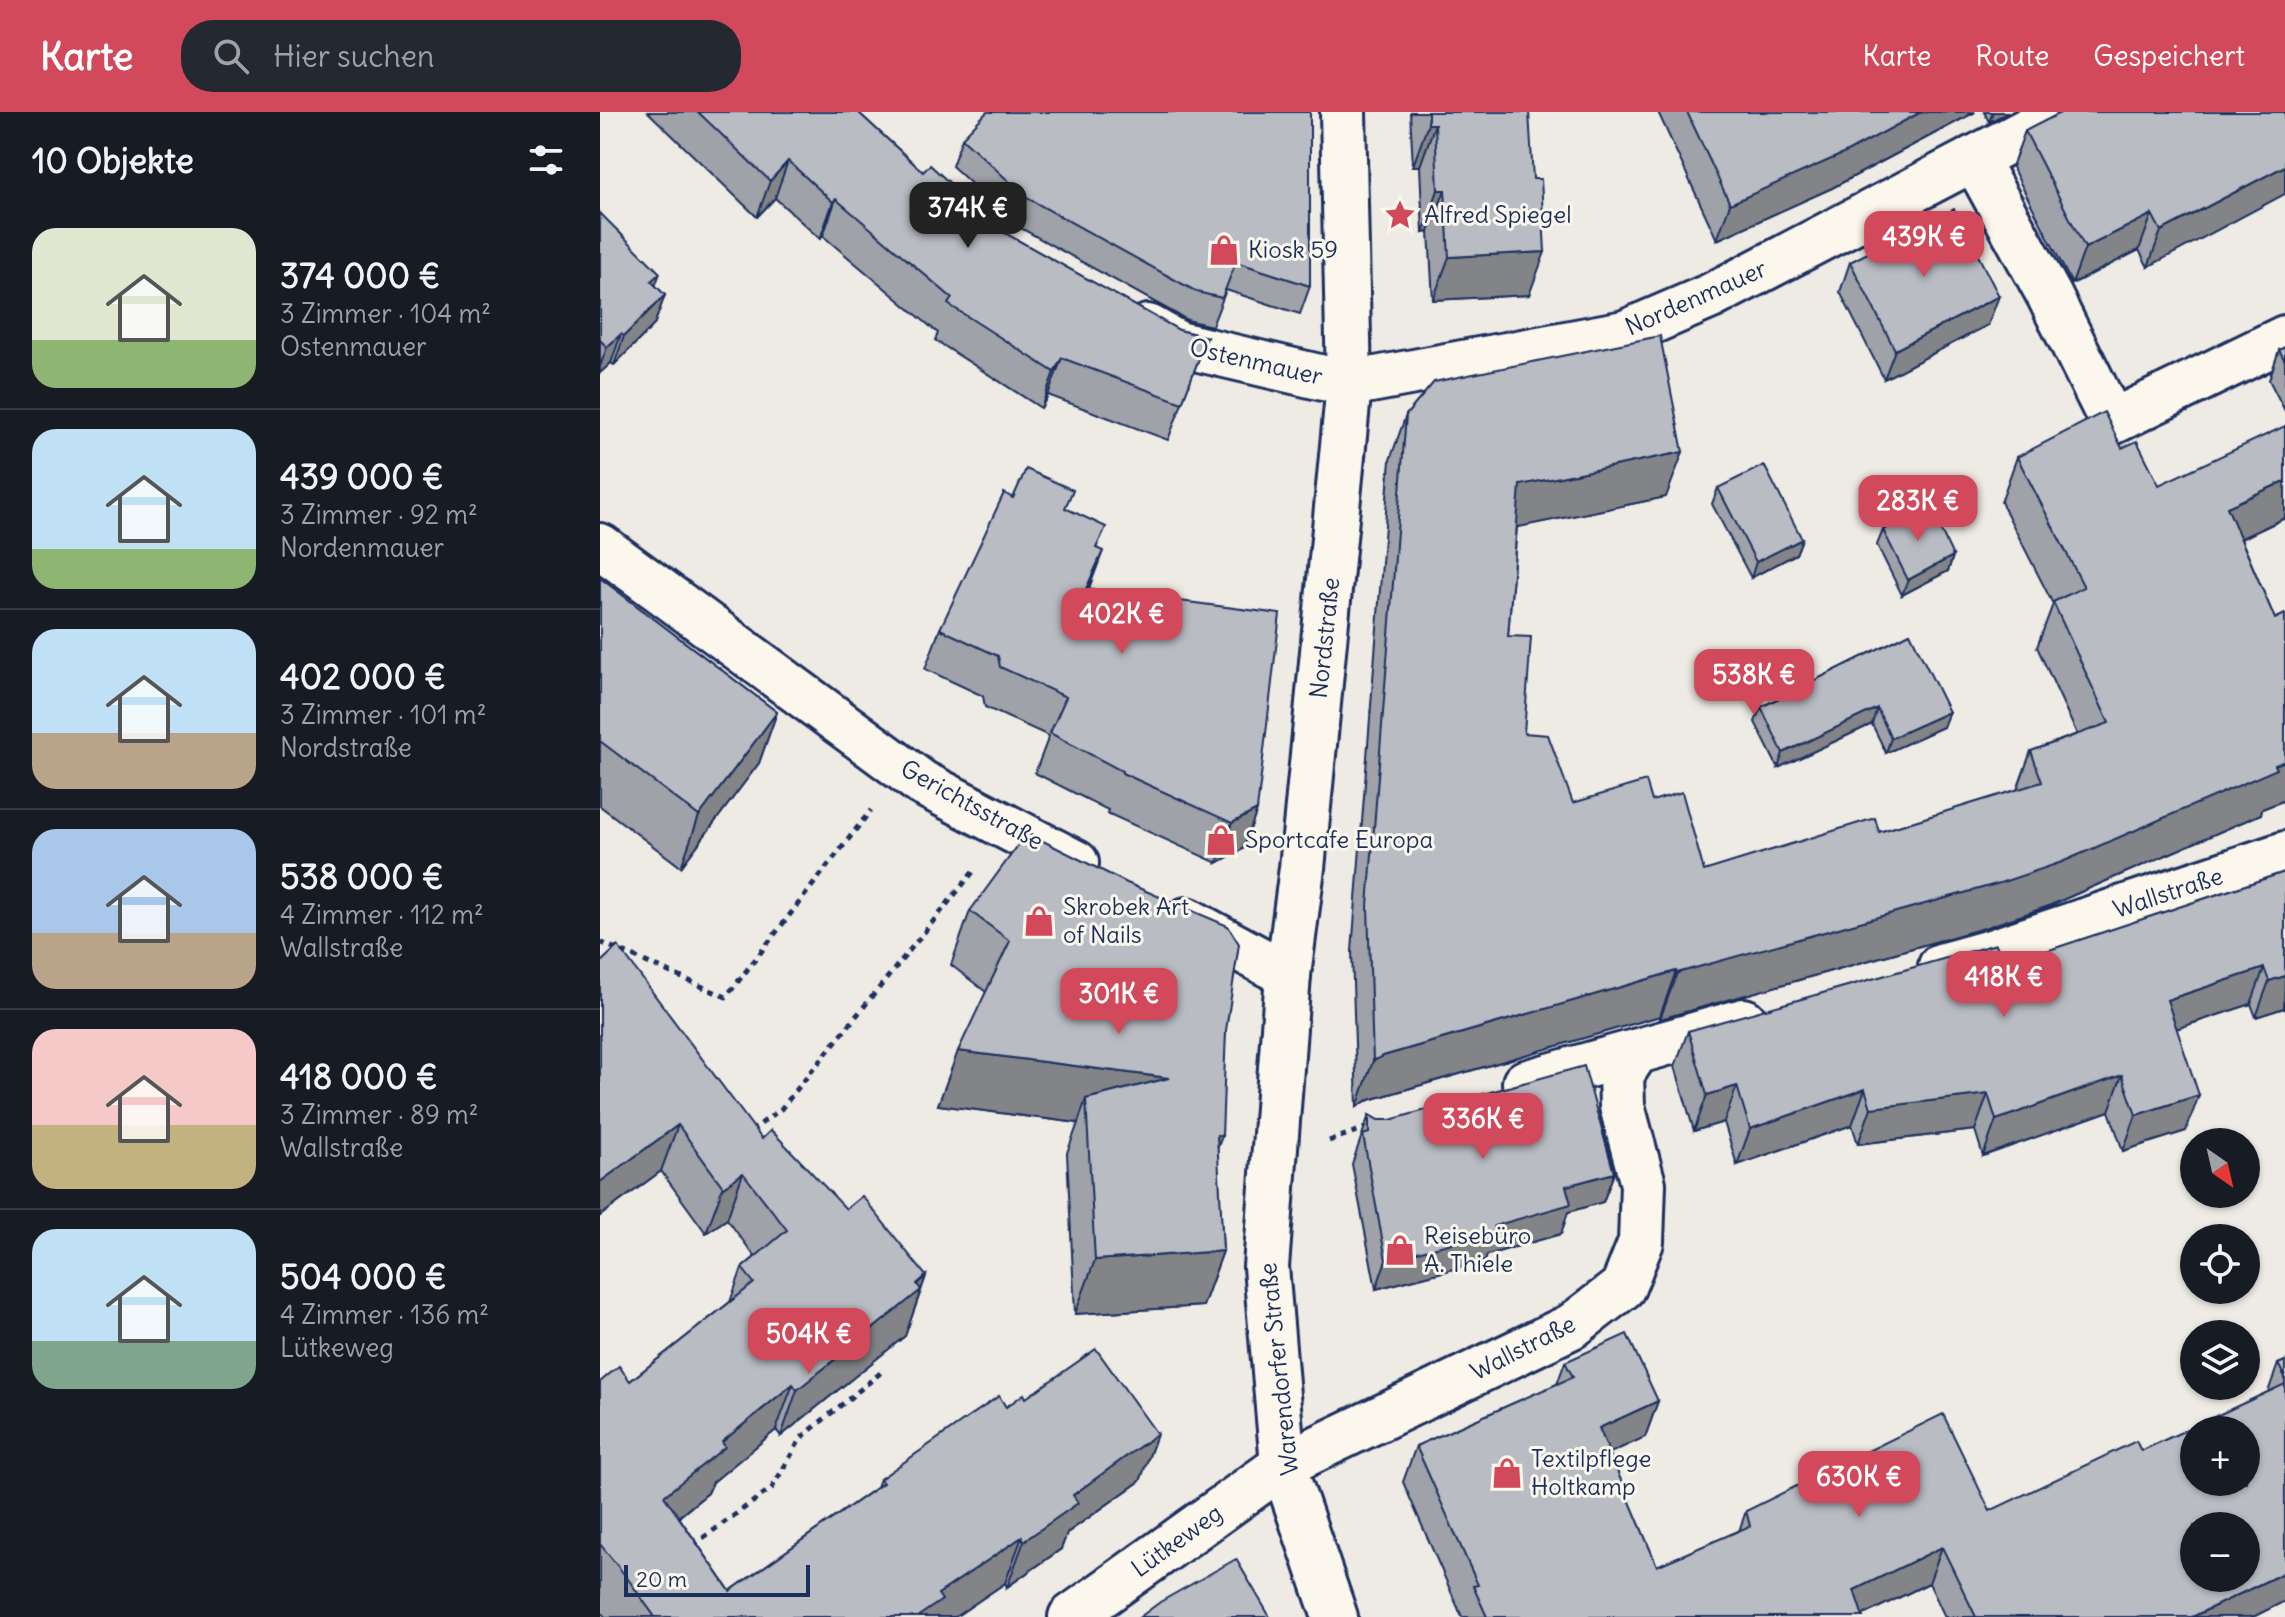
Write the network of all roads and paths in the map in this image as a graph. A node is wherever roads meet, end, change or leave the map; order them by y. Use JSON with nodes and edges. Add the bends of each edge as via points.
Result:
{"nodes":[{"id":1,"x":1343,"y":112,"type":"edge"},
{"id":2,"x":2063,"y":112,"type":"edge"},
{"id":3,"x":1974,"y":158,"type":"junction"},
{"id":4,"x":1111,"y":306,"type":"edge"},
{"id":5,"x":2285,"y":338,"type":"edge"},
{"id":6,"x":1349,"y":384,"type":"junction"},
{"id":7,"x":600,"y":546,"type":"edge"},
{"id":8,"x":903,"y":768,"type":"junction"},
{"id":9,"x":1008,"y":827,"type":"junction"},
{"id":10,"x":2285,"y":854,"type":"edge"},
{"id":11,"x":1104,"y":877,"type":"edge"},
{"id":12,"x":1159,"y":905,"type":"edge"},
{"id":13,"x":600,"y":942,"type":"edge"},
{"id":14,"x":1288,"y":975,"type":"junction"},
{"id":15,"x":1903,"y":977,"type":"edge"},
{"id":16,"x":1784,"y":1010,"type":"edge"},
{"id":17,"x":1636,"y":1052,"type":"junction"},
{"id":18,"x":1490,"y":1093,"type":"edge"},
{"id":19,"x":743,"y":1137,"type":"edge"},
{"id":20,"x":1272,"y":1162,"type":"joint"},
{"id":21,"x":884,"y":1370,"type":"dead end"},
{"id":22,"x":1283,"y":1465,"type":"junction"},
{"id":23,"x":687,"y":1549,"type":"edge"},
{"id":24,"x":1071,"y":1617,"type":"edge"},
{"id":25,"x":1335,"y":1617,"type":"edge"}],
"edges":[{"from":1,"to":6,"type":"street","name":"Nordstraße"},
{"from":2,"to":3,"type":"street","name":"Nordenmauer"},
{"from":3,"to":5,"type":"street","via":[[2112,422]]},
{"from":3,"to":6,"type":"street","name":"Nordenmauer","via":[[1711,296],[1625,333]]},
{"from":4,"to":6,"type":"street","name":"Ostenmauer","via":[[1178,344]]},
{"from":6,"to":14,"type":"street","name":"Nordstraße"},
{"from":7,"to":8,"type":"street","name":"Gerichtsstraße"},
{"from":8,"to":9,"type":"street","name":"Gerichtsstraße"},
{"from":8,"to":13,"type":"path","via":[[726,997]]},
{"from":9,"to":11,"type":"street","name":"Gerichtsstraße"},
{"from":9,"to":19,"type":"path","via":[[781,1109]]},
{"from":10,"to":15,"type":"street","name":"Wallstraße"},
{"from":12,"to":14,"type":"street"},
{"from":14,"to":20,"type":"street","name":"Nordstraße"},
{"from":16,"to":17,"type":"street"},
{"from":17,"to":18,"type":"street"},
{"from":17,"to":22,"type":"street","name":"Wallstraße","via":[[1621,1075],[1622,1106],[1643,1184],[1641,1242],[1623,1287],[1572,1326]]},
{"from":20,"to":22,"type":"street","name":"Warendorfer Straße","via":[[1266,1267]]},
{"from":21,"to":23,"type":"path","via":[[801,1438],[772,1488]]},
{"from":22,"to":24,"type":"street","name":"Lütkeweg"},
{"from":22,"to":25,"type":"street","name":"Warendorfer Straße"}]}
